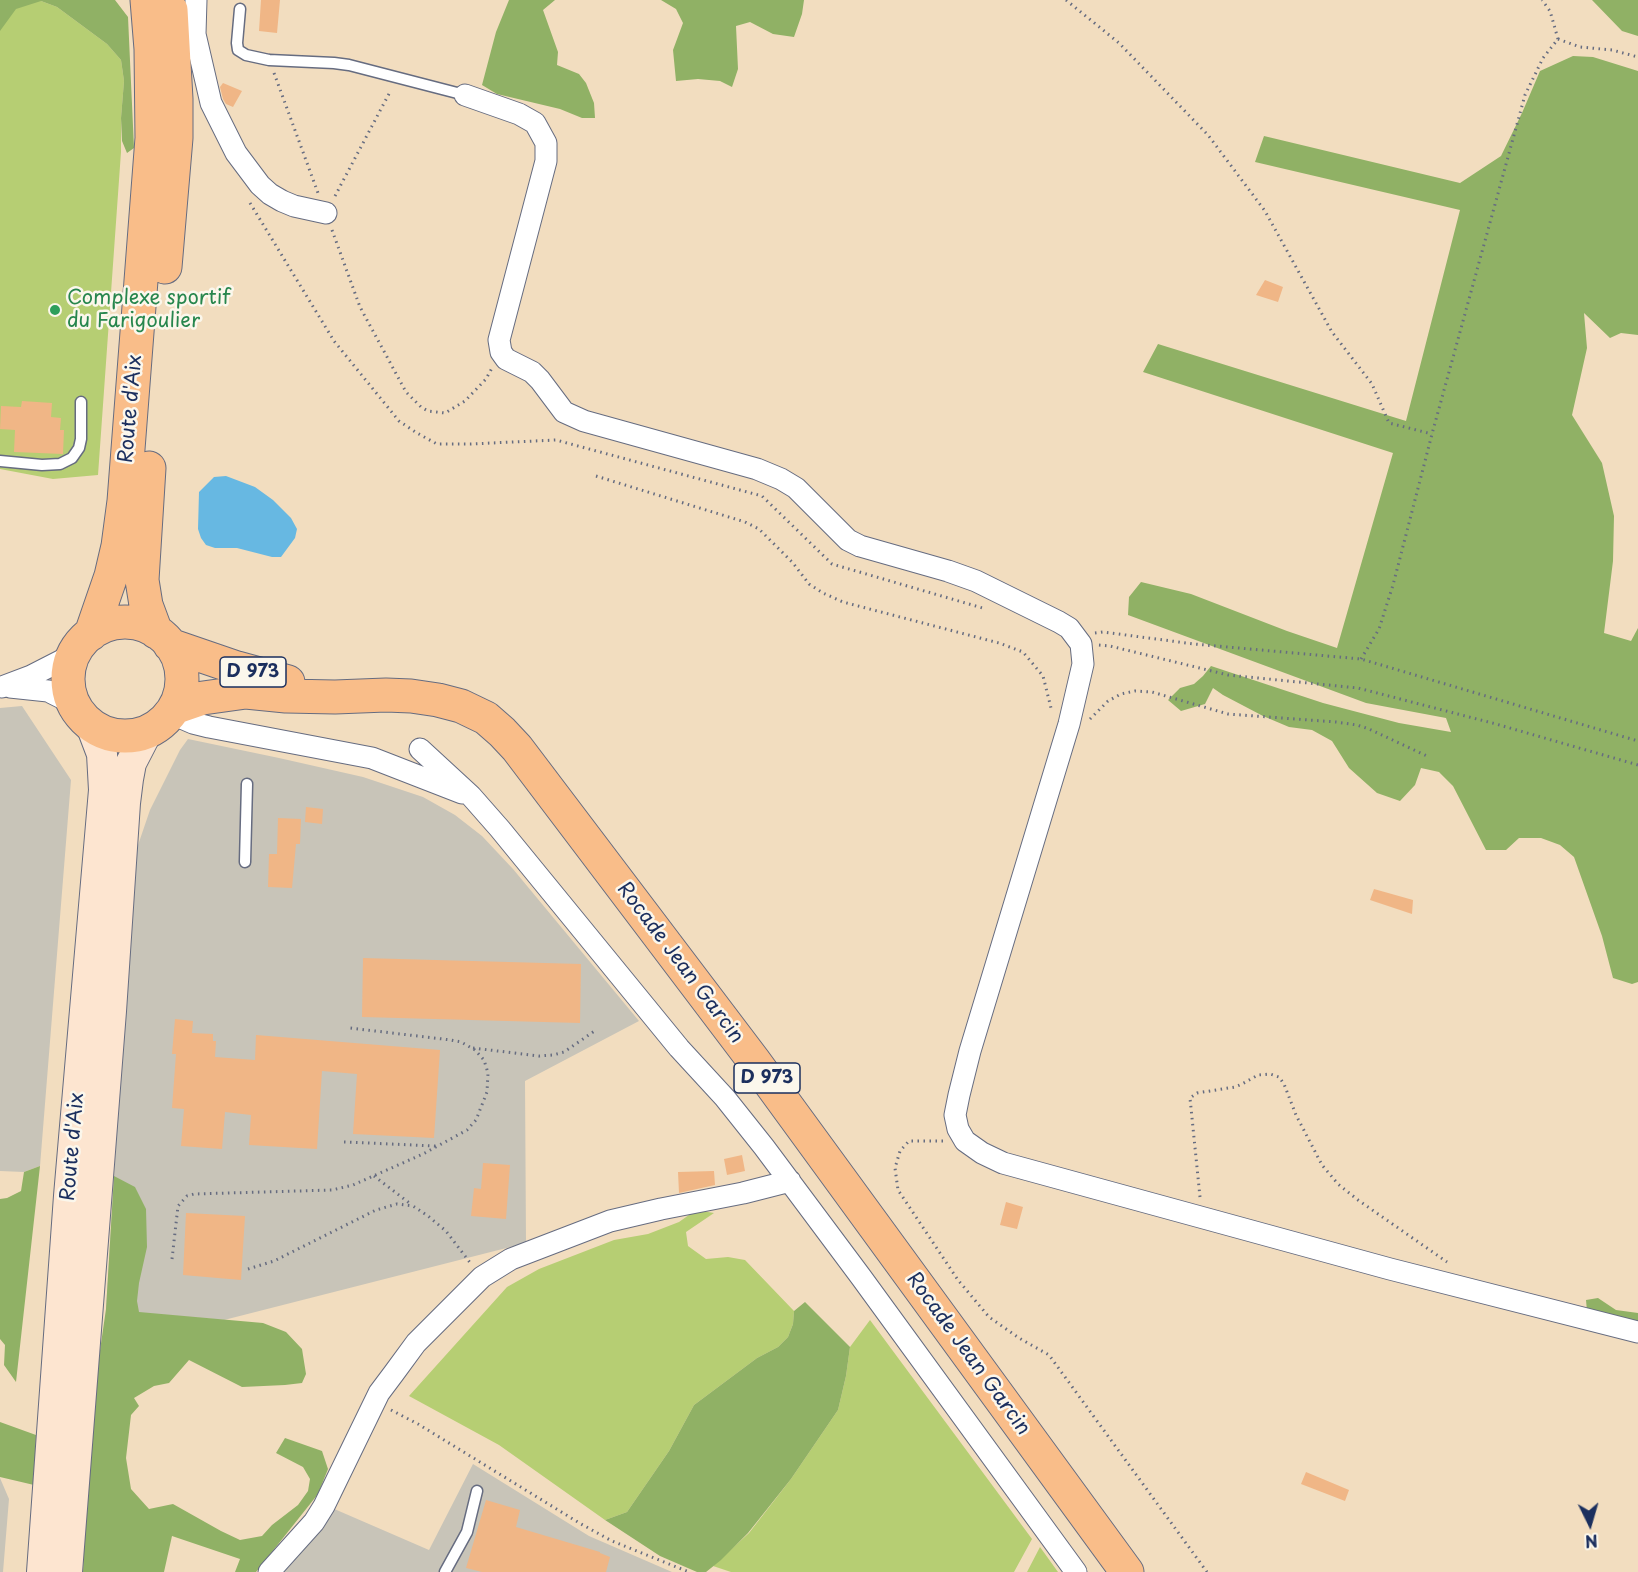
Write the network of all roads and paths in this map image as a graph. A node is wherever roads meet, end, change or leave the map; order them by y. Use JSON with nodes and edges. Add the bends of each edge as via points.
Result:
{"nodes":[{"id":1,"x":147,"y":0,"type":"edge"},
{"id":2,"x":170,"y":0,"type":"edge"},
{"id":3,"x":196,"y":0,"type":"edge"},
{"id":4,"x":1066,"y":0,"type":"edge"},
{"id":5,"x":1542,"y":0,"type":"edge"},
{"id":6,"x":240,"y":9,"type":"dead end"},
{"id":7,"x":1558,"y":39,"type":"junction"},
{"id":8,"x":1638,"y":57,"type":"edge"},
{"id":9,"x":269,"y":60,"type":"junction"},
{"id":10,"x":397,"y":78,"type":"junction"},
{"id":11,"x":465,"y":96,"type":"joint"},
{"id":12,"x":326,"y":213,"type":"junction"},
{"id":13,"x":501,"y":352,"type":"junction"},
{"id":14,"x":81,"y":402,"type":"dead end"},
{"id":15,"x":1432,"y":434,"type":"junction"},
{"id":16,"x":0,"y":461,"type":"edge"},
{"id":17,"x":596,"y":476,"type":"dead end"},
{"id":18,"x":163,"y":638,"type":"junction"},
{"id":19,"x":1080,"y":641,"type":"junction"},
{"id":20,"x":82,"y":644,"type":"junction"},
{"id":21,"x":1361,"y":659,"type":"junction"},
{"id":22,"x":1,"y":687,"type":"edge"},
{"id":23,"x":336,"y":697,"type":"junction"},
{"id":24,"x":82,"y":714,"type":"junction"},
{"id":25,"x":164,"y":718,"type":"junction"},
{"id":26,"x":1090,"y":719,"type":"dead end"},
{"id":27,"x":1638,"y":741,"type":"edge"},
{"id":28,"x":420,"y":749,"type":"dead end"},
{"id":29,"x":1062,"y":749,"type":"junction"},
{"id":30,"x":1427,"y":756,"type":"dead end"},
{"id":31,"x":1638,"y":765,"type":"edge"},
{"id":32,"x":248,"y":784,"type":"dead end"},
{"id":33,"x":471,"y":796,"type":"junction"},
{"id":34,"x":245,"y":862,"type":"dead end"},
{"id":35,"x":350,"y":1028,"type":"dead end"},
{"id":36,"x":596,"y":1030,"type":"dead end"},
{"id":37,"x":472,"y":1048,"type":"junction"},
{"id":38,"x":962,"y":1136,"type":"junction"},
{"id":39,"x":344,"y":1142,"type":"dead end"},
{"id":40,"x":438,"y":1146,"type":"junction"},
{"id":41,"x":374,"y":1176,"type":"junction"},
{"id":42,"x":790,"y":1181,"type":"junction"},
{"id":43,"x":413,"y":1206,"type":"junction"},
{"id":44,"x":1200,"y":1217,"type":"junction"},
{"id":45,"x":172,"y":1259,"type":"dead end"},
{"id":46,"x":1447,"y":1262,"type":"dead end"},
{"id":47,"x":248,"y":1269,"type":"dead end"},
{"id":48,"x":482,"y":1276,"type":"junction"},
{"id":49,"x":1638,"y":1332,"type":"edge"},
{"id":50,"x":373,"y":1407,"type":"junction"},
{"id":51,"x":477,"y":1491,"type":"dead end"},
{"id":52,"x":42,"y":1572,"type":"edge"},
{"id":53,"x":67,"y":1572,"type":"edge"},
{"id":54,"x":269,"y":1572,"type":"edge"},
{"id":55,"x":445,"y":1572,"type":"edge"},
{"id":56,"x":688,"y":1572,"type":"edge"},
{"id":57,"x":1076,"y":1572,"type":"edge"},
{"id":58,"x":1127,"y":1572,"type":"edge"},
{"id":59,"x":1207,"y":1572,"type":"edge"}],
"edges":[{"from":1,"to":20,"type":"main road","name":"Route d'Aix","via":[[152,138],[125,490],[111,576]]},
{"from":2,"to":18,"type":"main road","name":"Route d'Aix","via":[[176,138],[142,580],[146,605]]},
{"from":3,"to":12,"type":"street","via":[[195,34],[211,103],[236,153],[270,194],[294,206]]},
{"from":4,"to":15,"type":"path","via":[[1119,43],[1208,135],[1265,211],[1332,332],[1372,384],[1389,423]]},
{"from":5,"to":7,"type":"path","via":[[1550,10]]},
{"from":6,"to":9,"type":"lane","via":[[238,50]]},
{"from":7,"to":8,"type":"path"},
{"from":7,"to":15,"type":"path","via":[[1543,58],[1525,95]]},
{"from":9,"to":10,"type":"lane","via":[[350,65]]},
{"from":9,"to":12,"type":"path"},
{"from":10,"to":11,"type":"lane"},
{"from":10,"to":12,"type":"path"},
{"from":11,"to":13,"type":"street","via":[[527,118],[535,123],[546,142],[546,161],[499,340]]},
{"from":12,"to":13,"type":"path","via":[[360,307],[406,392],[421,407],[445,413],[465,401],[486,378]]},
{"from":13,"to":19,"type":"street","via":[[506,359],[532,372],[572,416],[781,479],[796,488],[848,540],[976,581],[1070,628]]},
{"from":14,"to":16,"type":"lane","via":[[81,439],[72,458],[60,464],[42,465]]},
{"from":15,"to":21,"type":"path","via":[[1393,585],[1379,629]]},
{"from":17,"to":29,"type":"path","via":[[746,522],[759,529],[809,584],[843,602],[1023,652],[1043,676]]},
{"from":18,"to":20,"type":"main road","via":[[144,626],[116,623],[103,627]]},
{"from":18,"to":23,"type":"main road","name":"Rocade Jean Garcin","number":"D 973","via":[[237,668]]},
{"from":18,"to":25,"type":"main road","via":[[177,656],[182,676],[180,695]]},
{"from":19,"to":21,"type":"path","via":[[1091,633],[1103,632]]},
{"from":19,"to":29,"type":"street","via":[[1083,664]]},
{"from":19,"to":31,"type":"path","via":[[1228,675],[1358,687]]},
{"from":20,"to":22,"type":"street","via":[[31,676]]},
{"from":20,"to":24,"type":"main road","via":[[68,679]]},
{"from":21,"to":27,"type":"path"},
{"from":22,"to":24,"type":"street","via":[[48,691]]},
{"from":23,"to":25,"type":"main road","name":"Rocade Jean Garcin","number":"D 973","via":[[236,693],[203,698]]},
{"from":23,"to":58,"type":"main road","name":"Rocade Jean Garcin","number":"D 973","via":[[411,696],[461,706],[486,718],[517,748],[754,1061]]},
{"from":24,"to":25,"type":"main road","via":[[104,732],[118,736],[132,736]]},
{"from":24,"to":52,"type":"main road","name":"Route d'Aix","via":[[102,754],[104,790]]},
{"from":25,"to":33,"type":"street","via":[[372,758]]},
{"from":25,"to":53,"type":"main road","name":"Route d'Aix","via":[[131,763],[128,779]]},
{"from":26,"to":30,"type":"path","via":[[1121,694],[1152,692],[1228,714],[1357,725]]},
{"from":28,"to":33,"type":"street","name":"Rocade Jean Garcin","number":"D 973"},
{"from":29,"to":38,"type":"street","via":[[958,1095],[956,1115]]},
{"from":32,"to":34,"type":"lane"},
{"from":33,"to":42,"type":"street","name":"Rocade Jean Garcin","number":"D 973"},
{"from":35,"to":37,"type":"path","via":[[451,1040]]},
{"from":36,"to":37,"type":"path","via":[[553,1055]]},
{"from":37,"to":40,"type":"path","via":[[484,1060],[487,1092],[476,1120],[467,1130]]},
{"from":38,"to":44,"type":"street","via":[[982,1154],[1003,1163]]},
{"from":38,"to":59,"type":"path","via":[[942,1141],[909,1141],[900,1151],[895,1168],[898,1190],[958,1280],[989,1317],[1049,1355]]},
{"from":39,"to":40,"type":"path"},
{"from":40,"to":41,"type":"path"},
{"from":41,"to":43,"type":"path"},
{"from":41,"to":45,"type":"path","via":[[332,1190],[187,1196],[178,1206]]},
{"from":42,"to":48,"type":"street","via":[[610,1221],[511,1259]]},
{"from":42,"to":57,"type":"street","name":"Rocade Jean Garcin","number":"D 973"},
{"from":43,"to":47,"type":"path","via":[[397,1204],[376,1210],[274,1261]]},
{"from":43,"to":48,"type":"path","via":[[446,1231]]},
{"from":44,"to":46,"type":"path","via":[[1190,1098],[1270,1074],[1284,1084],[1322,1165],[1338,1184]]},
{"from":44,"to":49,"type":"street"},
{"from":48,"to":50,"type":"street","via":[[416,1343]]},
{"from":50,"to":54,"type":"street","via":[[314,1522]]},
{"from":50,"to":56,"type":"path","via":[[388,1408],[418,1424],[612,1541]]},
{"from":51,"to":55,"type":"lane","via":[[466,1532]]}]}
